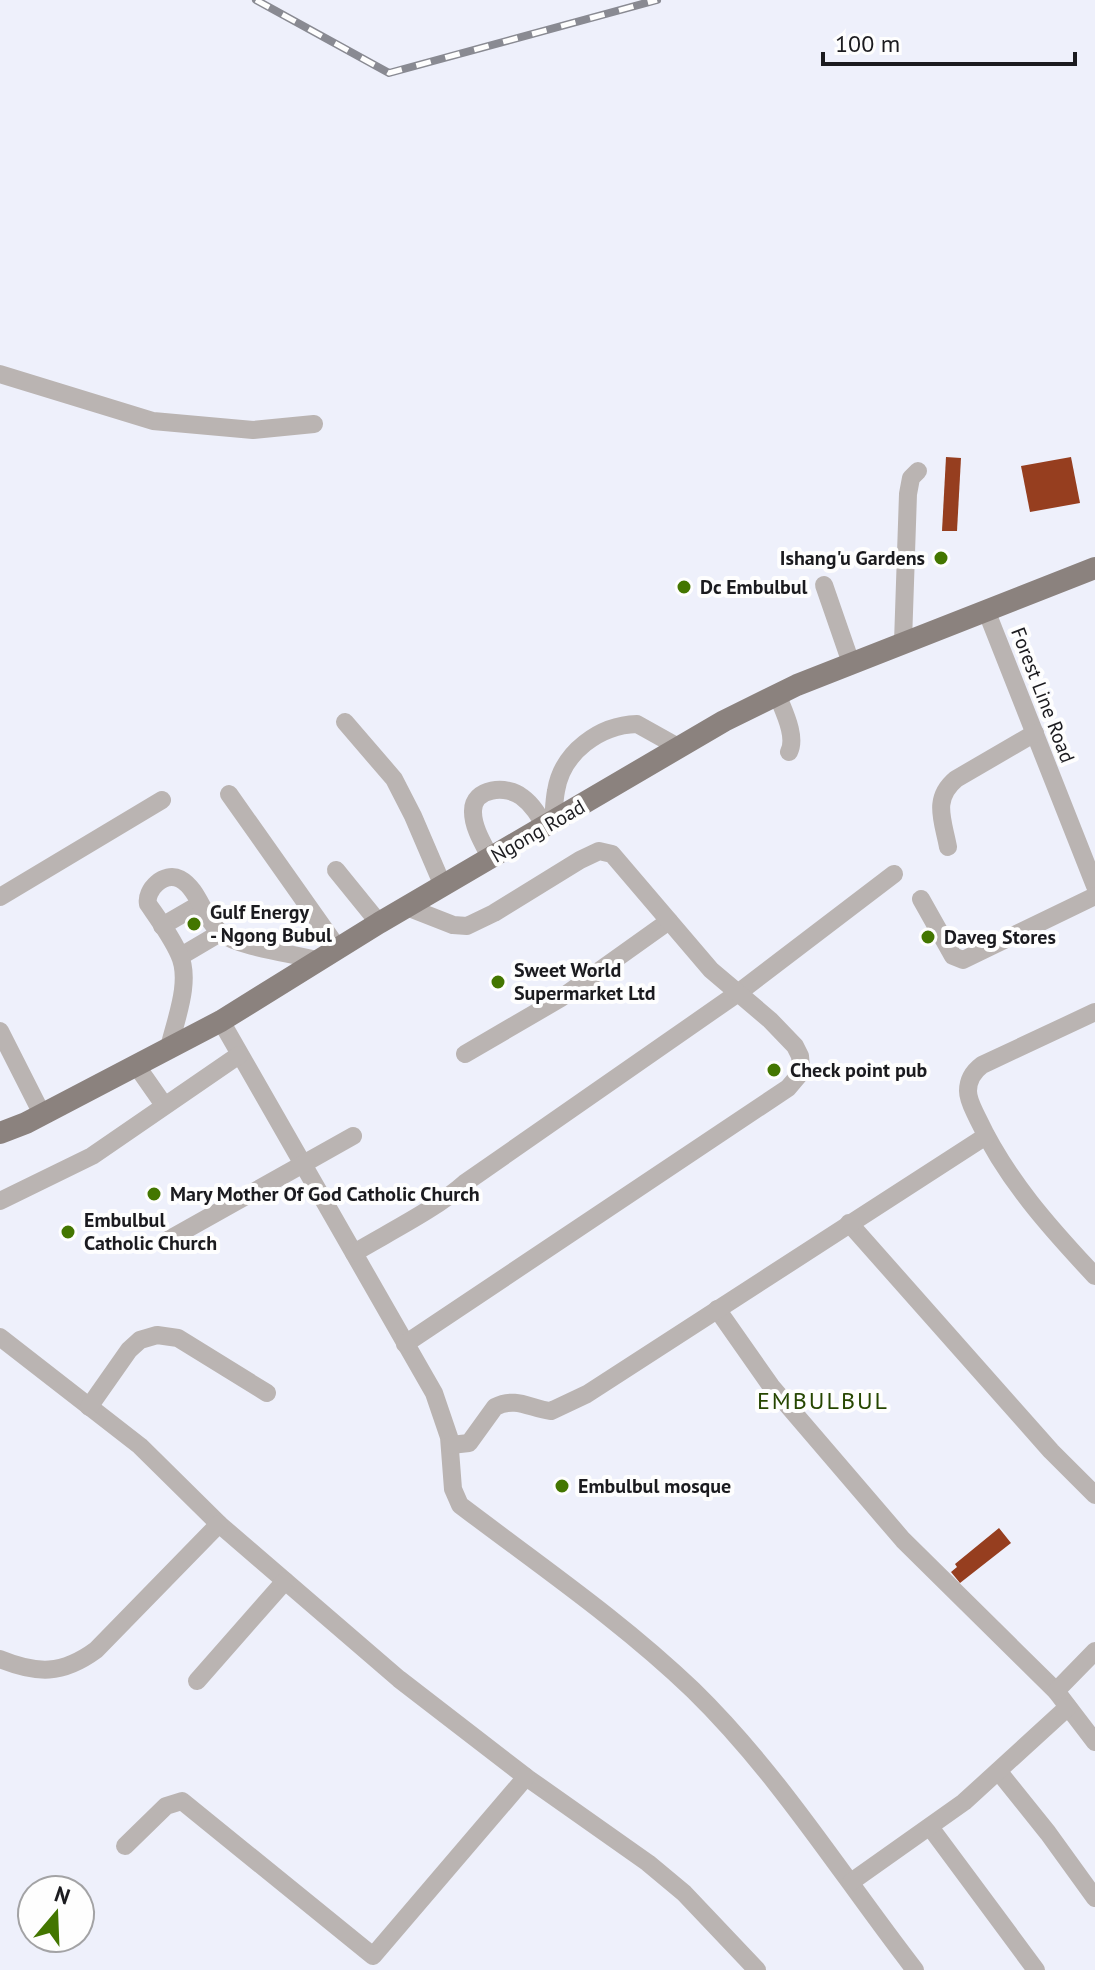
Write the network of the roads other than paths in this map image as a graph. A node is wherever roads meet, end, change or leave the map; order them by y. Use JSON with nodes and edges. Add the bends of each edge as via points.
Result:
{"nodes":[{"id":1,"x":0,"y":374,"type":"edge"},
{"id":2,"x":314,"y":424,"type":"dead end"},
{"id":3,"x":918,"y":471,"type":"dead end"},
{"id":4,"x":1095,"y":568,"type":"edge"},
{"id":5,"x":824,"y":585,"type":"dead end"},
{"id":6,"x":986,"y":610,"type":"junction"},
{"id":7,"x":903,"y":642,"type":"junction"},
{"id":8,"x":851,"y":663,"type":"junction"},
{"id":9,"x":777,"y":694,"type":"junction"},
{"id":10,"x":345,"y":722,"type":"dead end"},
{"id":11,"x":1035,"y":733,"type":"junction"},
{"id":12,"x":680,"y":748,"type":"junction"},
{"id":13,"x":789,"y":752,"type":"dead end"},
{"id":14,"x":229,"y":794,"type":"dead end"},
{"id":15,"x":162,"y":800,"type":"dead end"},
{"id":16,"x":549,"y":825,"type":"junction"},
{"id":17,"x":948,"y":847,"type":"dead end"},
{"id":18,"x":491,"y":859,"type":"junction"},
{"id":19,"x":336,"y":870,"type":"dead end"},
{"id":20,"x":894,"y":874,"type":"dead end"},
{"id":21,"x":443,"y":886,"type":"junction"},
{"id":22,"x":1095,"y":886,"type":"edge"},
{"id":23,"x":1095,"y":896,"type":"edge"},
{"id":24,"x":0,"y":897,"type":"edge"},
{"id":25,"x":921,"y":899,"type":"dead end"},
{"id":26,"x":200,"y":904,"type":"junction"},
{"id":27,"x":407,"y":907,"type":"junction"},
{"id":28,"x":669,"y":921,"type":"junction"},
{"id":29,"x":379,"y":923,"type":"junction"},
{"id":30,"x":162,"y":926,"type":"junction"},
{"id":31,"x":220,"y":933,"type":"junction"},
{"id":32,"x":337,"y":947,"type":"junction"},
{"id":33,"x":181,"y":956,"type":"junction"},
{"id":34,"x":317,"y":960,"type":"junction"},
{"id":35,"x":738,"y":993,"type":"junction"},
{"id":36,"x":1095,"y":1012,"type":"edge"},
{"id":37,"x":221,"y":1021,"type":"junction"},
{"id":38,"x":0,"y":1031,"type":"edge"},
{"id":39,"x":169,"y":1048,"type":"junction"},
{"id":40,"x":465,"y":1054,"type":"dead end"},
{"id":41,"x":239,"y":1055,"type":"junction"},
{"id":42,"x":136,"y":1065,"type":"junction"},
{"id":43,"x":164,"y":1105,"type":"junction"},
{"id":44,"x":42,"y":1114,"type":"junction"},
{"id":45,"x":0,"y":1133,"type":"edge"},
{"id":46,"x":353,"y":1136,"type":"dead end"},
{"id":47,"x":986,"y":1136,"type":"junction"},
{"id":48,"x":303,"y":1166,"type":"junction"},
{"id":49,"x":0,"y":1201,"type":"edge"},
{"id":50,"x":849,"y":1223,"type":"junction"},
{"id":51,"x":166,"y":1241,"type":"dead end"},
{"id":52,"x":354,"y":1253,"type":"junction"},
{"id":53,"x":1095,"y":1276,"type":"edge"},
{"id":54,"x":717,"y":1309,"type":"junction"},
{"id":55,"x":0,"y":1337,"type":"edge"},
{"id":56,"x":405,"y":1344,"type":"junction"},
{"id":57,"x":267,"y":1393,"type":"dead end"},
{"id":58,"x":89,"y":1407,"type":"junction"},
{"id":59,"x":451,"y":1445,"type":"junction"},
{"id":60,"x":1095,"y":1495,"type":"edge"},
{"id":61,"x":219,"y":1524,"type":"junction"},
{"id":62,"x":285,"y":1581,"type":"junction"},
{"id":63,"x":1095,"y":1651,"type":"edge"},
{"id":64,"x":0,"y":1659,"type":"edge"},
{"id":65,"x":197,"y":1681,"type":"dead end"},
{"id":66,"x":1056,"y":1691,"type":"junction"},
{"id":67,"x":1068,"y":1707,"type":"junction"},
{"id":68,"x":1095,"y":1742,"type":"edge"},
{"id":69,"x":999,"y":1772,"type":"junction"},
{"id":70,"x":526,"y":1777,"type":"junction"},
{"id":71,"x":930,"y":1827,"type":"junction"},
{"id":72,"x":125,"y":1846,"type":"dead end"},
{"id":73,"x":851,"y":1882,"type":"junction"},
{"id":74,"x":1095,"y":1898,"type":"edge"},
{"id":75,"x":367,"y":1963,"type":"edge"},
{"id":76,"x":757,"y":1970,"type":"edge"},
{"id":77,"x":915,"y":1970,"type":"edge"},
{"id":78,"x":1036,"y":1970,"type":"edge"}],
"edges":[{"from":1,"to":2,"type":"street","via":[[153,421],[253,430]]},
{"from":3,"to":7,"type":"street","via":[[908,494]]},
{"from":4,"to":6,"type":"main road","name":"Ngong Road"},
{"from":5,"to":8,"type":"street"},
{"from":6,"to":7,"type":"main road","name":"Ngong Road"},
{"from":6,"to":11,"type":"street","name":"Forest Line Road"},
{"from":7,"to":8,"type":"main road","name":"Ngong Road"},
{"from":8,"to":9,"type":"main road","name":"Ngong Road"},
{"from":9,"to":12,"type":"main road","name":"Ngong Road"},
{"from":9,"to":13,"type":"street","via":[[791,734]]},
{"from":10,"to":21,"type":"street","via":[[394,779]]},
{"from":11,"to":17,"type":"street","via":[[945,788],[941,799]]},
{"from":11,"to":22,"type":"street","name":"Forest Line Road"},
{"from":12,"to":16,"type":"main road","name":"Ngong Road"},
{"from":12,"to":16,"type":"street","via":[[637,724],[605,729],[565,765]]},
{"from":14,"to":32,"type":"street"},
{"from":15,"to":24,"type":"street"},
{"from":16,"to":18,"type":"main road","name":"Ngong Road"},
{"from":16,"to":18,"type":"street","via":[[519,794],[504,789],[479,797],[472,814]]},
{"from":18,"to":21,"type":"main road","name":"Ngong Road"},
{"from":19,"to":29,"type":"street"},
{"from":20,"to":35,"type":"street"},
{"from":21,"to":27,"type":"main road","name":"Ngong Road"},
{"from":23,"to":25,"type":"street","via":[[963,960],[953,956]]},
{"from":26,"to":30,"type":"street"},
{"from":26,"to":30,"type":"street","via":[[178,878],[160,882],[146,896]]},
{"from":26,"to":31,"type":"street"},
{"from":27,"to":28,"type":"street","via":[[467,926],[599,851],[612,854]]},
{"from":27,"to":29,"type":"main road","name":"Ngong Road"},
{"from":28,"to":35,"type":"street"},
{"from":28,"to":40,"type":"street","via":[[561,998]]},
{"from":29,"to":32,"type":"main road","name":"Ngong Road"},
{"from":30,"to":33,"type":"street"},
{"from":31,"to":33,"type":"street"},
{"from":31,"to":34,"type":"street"},
{"from":32,"to":34,"type":"main road","name":"Ngong Road"},
{"from":33,"to":39,"type":"street","via":[[182,989]]},
{"from":34,"to":37,"type":"main road","name":"Ngong Road"},
{"from":35,"to":52,"type":"street","via":[[446,1201]]},
{"from":35,"to":56,"type":"street","via":[[799,1052],[799,1075],[788,1088]]},
{"from":36,"to":47,"type":"street","via":[[976,1069],[968,1099]]},
{"from":37,"to":39,"type":"main road","name":"Ngong Road"},
{"from":37,"to":41,"type":"street"},
{"from":38,"to":44,"type":"street"},
{"from":39,"to":42,"type":"main road","name":"Ngong Road"},
{"from":41,"to":43,"type":"street"},
{"from":41,"to":48,"type":"street"},
{"from":42,"to":43,"type":"street"},
{"from":42,"to":44,"type":"main road","name":"Ngong Road"},
{"from":43,"to":49,"type":"street","via":[[92,1156]]},
{"from":44,"to":45,"type":"main road","name":"Ngong Road"},
{"from":46,"to":48,"type":"street"},
{"from":47,"to":50,"type":"street"},
{"from":47,"to":53,"type":"street","via":[[1011,1178]]},
{"from":48,"to":51,"type":"street"},
{"from":48,"to":52,"type":"street"},
{"from":50,"to":54,"type":"street"},
{"from":50,"to":60,"type":"street"},
{"from":52,"to":56,"type":"street"},
{"from":54,"to":59,"type":"street","via":[[587,1394],[551,1411],[520,1402],[501,1404],[469,1443]]},
{"from":54,"to":66,"type":"street","via":[[771,1386],[903,1540]]},
{"from":55,"to":58,"type":"street"},
{"from":56,"to":59,"type":"street","via":[[434,1393]]},
{"from":57,"to":58,"type":"street","via":[[178,1338],[157,1335],[129,1350]]},
{"from":58,"to":61,"type":"street","via":[[140,1446]]},
{"from":59,"to":73,"type":"street","via":[[453,1489],[460,1505],[623,1628],[692,1689],[795,1806]]},
{"from":61,"to":62,"type":"street"},
{"from":61,"to":64,"type":"street","via":[[82,1660],[49,1670],[25,1669]]},
{"from":62,"to":65,"type":"street"},
{"from":62,"to":70,"type":"street","via":[[399,1679]]},
{"from":63,"to":66,"type":"street"},
{"from":66,"to":67,"type":"street"},
{"from":67,"to":68,"type":"street"},
{"from":67,"to":69,"type":"street"},
{"from":69,"to":71,"type":"street"},
{"from":69,"to":74,"type":"street"},
{"from":70,"to":75,"type":"street"},
{"from":70,"to":76,"type":"street","via":[[684,1893]]},
{"from":71,"to":73,"type":"street"},
{"from":71,"to":78,"type":"street"},
{"from":72,"to":75,"type":"street","via":[[171,1803],[185,1803]]},
{"from":73,"to":77,"type":"street"}]}
